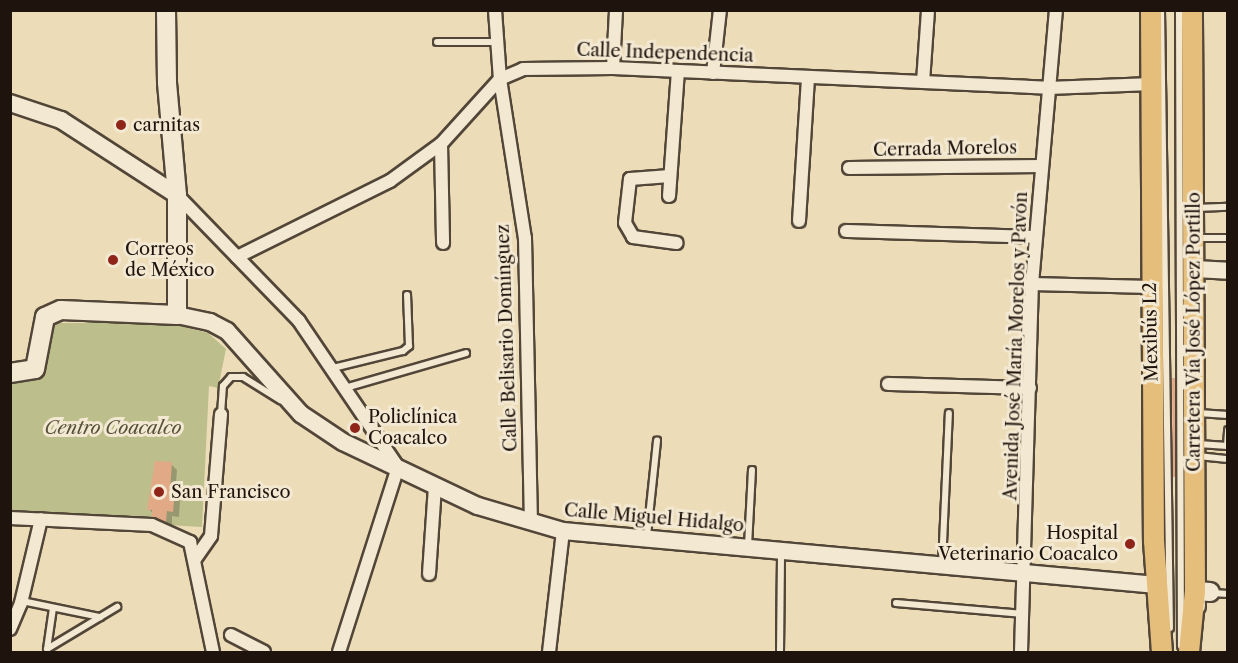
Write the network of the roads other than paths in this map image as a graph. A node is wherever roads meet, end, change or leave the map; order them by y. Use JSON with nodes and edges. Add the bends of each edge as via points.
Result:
{"nodes":[{"id":1,"x":166,"y":10,"type":"edge"},
{"id":2,"x":495,"y":10,"type":"edge"},
{"id":3,"x":616,"y":10,"type":"edge"},
{"id":4,"x":720,"y":10,"type":"edge"},
{"id":5,"x":928,"y":10,"type":"edge"},
{"id":6,"x":1056,"y":10,"type":"edge"},
{"id":7,"x":1151,"y":10,"type":"edge"},
{"id":8,"x":1161,"y":10,"type":"edge"},
{"id":9,"x":1179,"y":10,"type":"edge"},
{"id":10,"x":1192,"y":10,"type":"edge"},
{"id":11,"x":437,"y":42,"type":"dead end"},
{"id":12,"x":497,"y":42,"type":"junction"},
{"id":13,"x":613,"y":68,"type":"junction"},
{"id":14,"x":678,"y":71,"type":"junction"},
{"id":15,"x":713,"y":73,"type":"junction"},
{"id":16,"x":808,"y":77,"type":"junction"},
{"id":17,"x":500,"y":79,"type":"junction"},
{"id":18,"x":923,"y":82,"type":"junction"},
{"id":19,"x":1152,"y":84,"type":"junction"},
{"id":20,"x":1048,"y":88,"type":"junction"},
{"id":21,"x":10,"y":103,"type":"edge"},
{"id":22,"x":441,"y":144,"type":"junction"},
{"id":23,"x":1041,"y":166,"type":"junction"},
{"id":24,"x":849,"y":168,"type":"dead end"},
{"id":25,"x":670,"y":176,"type":"junction"},
{"id":26,"x":177,"y":195,"type":"junction"},
{"id":27,"x":669,"y":196,"type":"dead end"},
{"id":28,"x":1227,"y":207,"type":"edge"},
{"id":29,"x":1194,"y":208,"type":"junction"},
{"id":30,"x":799,"y":220,"type":"dead end"},
{"id":31,"x":846,"y":231,"type":"dead end"},
{"id":32,"x":1035,"y":237,"type":"junction"},
{"id":33,"x":1193,"y":238,"type":"junction"},
{"id":34,"x":1227,"y":238,"type":"edge"},
{"id":35,"x":443,"y":243,"type":"dead end"},
{"id":36,"x":677,"y":243,"type":"dead end"},
{"id":37,"x":237,"y":258,"type":"junction"},
{"id":38,"x":1195,"y":269,"type":"junction"},
{"id":39,"x":1227,"y":271,"type":"edge"},
{"id":40,"x":1032,"y":284,"type":"junction"},
{"id":41,"x":1151,"y":287,"type":"junction"},
{"id":42,"x":407,"y":295,"type":"dead end"},
{"id":43,"x":177,"y":315,"type":"junction"},
{"id":44,"x":466,"y":353,"type":"dead end"},
{"id":45,"x":333,"y":368,"type":"junction"},
{"id":46,"x":10,"y":373,"type":"edge"},
{"id":47,"x":888,"y":384,"type":"dead end"},
{"id":48,"x":1030,"y":388,"type":"junction"},
{"id":49,"x":345,"y":389,"type":"junction"},
{"id":50,"x":1194,"y":412,"type":"junction"},
{"id":51,"x":301,"y":413,"type":"junction"},
{"id":52,"x":949,"y":413,"type":"dead end"},
{"id":53,"x":221,"y":414,"type":"joint"},
{"id":54,"x":1227,"y":415,"type":"edge"},
{"id":55,"x":1227,"y":430,"type":"edge"},
{"id":56,"x":657,"y":441,"type":"dead end"},
{"id":57,"x":1227,"y":446,"type":"edge"},
{"id":58,"x":1195,"y":450,"type":"junction"},
{"id":59,"x":1227,"y":459,"type":"edge"},
{"id":60,"x":398,"y":467,"type":"junction"},
{"id":61,"x":752,"y":470,"type":"dead end"},
{"id":62,"x":435,"y":486,"type":"junction"},
{"id":63,"x":10,"y":518,"type":"edge"},
{"id":64,"x":41,"y":519,"type":"junction"},
{"id":65,"x":531,"y":521,"type":"junction"},
{"id":66,"x":563,"y":531,"type":"junction"},
{"id":67,"x":647,"y":537,"type":"junction"},
{"id":68,"x":748,"y":546,"type":"junction"},
{"id":69,"x":780,"y":549,"type":"junction"},
{"id":70,"x":195,"y":559,"type":"junction"},
{"id":71,"x":942,"y":567,"type":"junction"},
{"id":72,"x":429,"y":574,"type":"dead end"},
{"id":73,"x":1026,"y":576,"type":"junction"},
{"id":74,"x":1156,"y":585,"type":"junction"},
{"id":75,"x":1211,"y":592,"type":"edge"},
{"id":76,"x":896,"y":603,"type":"dead end"},
{"id":77,"x":16,"y":604,"type":"edge"},
{"id":78,"x":117,"y":607,"type":"dead end"},
{"id":79,"x":53,"y":608,"type":"junction"},
{"id":80,"x":1024,"y":614,"type":"junction"},
{"id":81,"x":100,"y":617,"type":"junction"},
{"id":82,"x":10,"y":629,"type":"edge"},
{"id":83,"x":231,"y":635,"type":"dead end"},
{"id":84,"x":46,"y":651,"type":"edge"},
{"id":85,"x":213,"y":652,"type":"edge"},
{"id":86,"x":264,"y":652,"type":"edge"},
{"id":87,"x":339,"y":652,"type":"edge"},
{"id":88,"x":549,"y":652,"type":"edge"},
{"id":89,"x":780,"y":652,"type":"edge"},
{"id":90,"x":1022,"y":652,"type":"edge"},
{"id":91,"x":1156,"y":652,"type":"edge"},
{"id":92,"x":1161,"y":652,"type":"edge"},
{"id":93,"x":1170,"y":652,"type":"edge"},
{"id":94,"x":1181,"y":652,"type":"edge"},
{"id":95,"x":1189,"y":652,"type":"edge"},
{"id":96,"x":1197,"y":652,"type":"edge"}],
"edges":[{"from":1,"to":26,"type":"main road","via":[[167,82]]},
{"from":2,"to":12,"type":"street","name":"Calle Belisario Domínguez"},
{"from":3,"to":13,"type":"street"},
{"from":4,"to":15,"type":"street"},
{"from":5,"to":18,"type":"street"},
{"from":6,"to":20,"type":"street","name":"Avenida José María Morelos y Pavón"},
{"from":7,"to":19,"type":"main road"},
{"from":8,"to":93,"type":"lane","name":"Mexibús L2"},
{"from":9,"to":94,"type":"lane","name":"Mexibús L2"},
{"from":10,"to":29,"type":"main road","name":"Carretera Vía José López Portillo"},
{"from":11,"to":12,"type":"lane"},
{"from":12,"to":17,"type":"street","name":"Calle Belisario Domínguez"},
{"from":13,"to":14,"type":"street","name":"Calle Independencia"},
{"from":13,"to":17,"type":"street","name":"Calle Independencia","via":[[524,69]]},
{"from":14,"to":15,"type":"street","name":"Calle Independencia"},
{"from":14,"to":25,"type":"street"},
{"from":15,"to":16,"type":"street","name":"Calle Independencia"},
{"from":16,"to":18,"type":"street","name":"Calle Independencia"},
{"from":16,"to":30,"type":"street"},
{"from":17,"to":22,"type":"street","name":"Calle Independencia"},
{"from":17,"to":65,"type":"street","name":"Calle Belisario Domínguez","via":[[525,238]]},
{"from":18,"to":20,"type":"street","name":"Calle Independencia"},
{"from":19,"to":20,"type":"street","name":"Calle Independencia"},
{"from":19,"to":41,"type":"main road"},
{"from":20,"to":23,"type":"street","name":"Avenida José María Morelos y Pavón"},
{"from":21,"to":26,"type":"street","via":[[61,120]]},
{"from":22,"to":35,"type":"street"},
{"from":22,"to":37,"type":"street","name":"Calle Independencia","via":[[390,181]]},
{"from":23,"to":24,"type":"street","name":"Cerrada Morelos"},
{"from":23,"to":32,"type":"street","name":"Avenida José María Morelos y Pavón"},
{"from":25,"to":27,"type":"street"},
{"from":25,"to":36,"type":"street","via":[[630,179],[625,223],[633,237]]},
{"from":26,"to":37,"type":"street"},
{"from":26,"to":43,"type":"main road"},
{"from":28,"to":29,"type":"lane"},
{"from":29,"to":33,"type":"main road","name":"Carretera Vía José López Portillo"},
{"from":31,"to":32,"type":"street"},
{"from":32,"to":40,"type":"street","name":"Avenida José María Morelos y Pavón"},
{"from":33,"to":34,"type":"lane"},
{"from":33,"to":38,"type":"main road","name":"Carretera Vía José López Portillo"},
{"from":37,"to":45,"type":"street","via":[[299,321]]},
{"from":38,"to":39,"type":"street"},
{"from":38,"to":50,"type":"main road","name":"Carretera Vía José López Portillo"},
{"from":40,"to":41,"type":"street"},
{"from":40,"to":48,"type":"street","name":"Avenida José María Morelos y Pavón"},
{"from":41,"to":74,"type":"main road"},
{"from":42,"to":45,"type":"lane","via":[[409,346],[403,351]]},
{"from":43,"to":46,"type":"main road","via":[[61,310],[45,316],[35,369]]},
{"from":43,"to":51,"type":"street","name":"Calle Miguel Hidalgo","via":[[210,322],[227,331]]},
{"from":44,"to":49,"type":"lane"},
{"from":45,"to":49,"type":"street"},
{"from":47,"to":48,"type":"street"},
{"from":48,"to":73,"type":"street","name":"Avenida José María Morelos y Pavón"},
{"from":49,"to":60,"type":"street"},
{"from":50,"to":54,"type":"lane"},
{"from":50,"to":58,"type":"main road","name":"Carretera Vía José López Portillo"},
{"from":51,"to":53,"type":"lane","via":[[238,376],[231,377],[223,386]]},
{"from":51,"to":60,"type":"street","name":"Calle Miguel Hidalgo","via":[[343,442]]},
{"from":52,"to":71,"type":"lane"},
{"from":53,"to":70,"type":"street","via":[[211,536]]},
{"from":55,"to":57,"type":"lane"},
{"from":56,"to":67,"type":"lane"},
{"from":57,"to":58,"type":"lane"},
{"from":58,"to":59,"type":"lane"},
{"from":58,"to":75,"type":"main road","name":"Carretera Vía José López Portillo"},
{"from":60,"to":62,"type":"street","name":"Calle Miguel Hidalgo"},
{"from":60,"to":87,"type":"street"},
{"from":61,"to":68,"type":"lane"},
{"from":62,"to":65,"type":"street","name":"Calle Miguel Hidalgo","via":[[478,506]]},
{"from":62,"to":72,"type":"street"},
{"from":63,"to":64,"type":"street"},
{"from":64,"to":70,"type":"street","via":[[152,525],[190,542]]},
{"from":64,"to":77,"type":"street"},
{"from":65,"to":66,"type":"street","name":"Calle Miguel Hidalgo"},
{"from":66,"to":67,"type":"street","name":"Calle Miguel Hidalgo"},
{"from":66,"to":88,"type":"street"},
{"from":67,"to":68,"type":"street","name":"Calle Miguel Hidalgo"},
{"from":68,"to":69,"type":"street","name":"Calle Miguel Hidalgo"},
{"from":69,"to":71,"type":"street","name":"Calle Miguel Hidalgo"},
{"from":69,"to":89,"type":"lane"},
{"from":70,"to":85,"type":"street"},
{"from":71,"to":73,"type":"street","name":"Calle Miguel Hidalgo"},
{"from":73,"to":74,"type":"street","name":"Calle Miguel Hidalgo"},
{"from":73,"to":80,"type":"street"},
{"from":74,"to":91,"type":"main road"},
{"from":74,"to":92,"type":"main road"},
{"from":75,"to":95,"type":"main road","name":"Carretera Vía José López Portillo"},
{"from":75,"to":96,"type":"main road"},
{"from":76,"to":80,"type":"lane"},
{"from":77,"to":79,"type":"lane"},
{"from":77,"to":82,"type":"street"},
{"from":78,"to":81,"type":"lane"},
{"from":79,"to":81,"type":"lane"},
{"from":79,"to":84,"type":"lane"},
{"from":80,"to":90,"type":"street"},
{"from":81,"to":84,"type":"lane"},
{"from":83,"to":86,"type":"street"}]}
